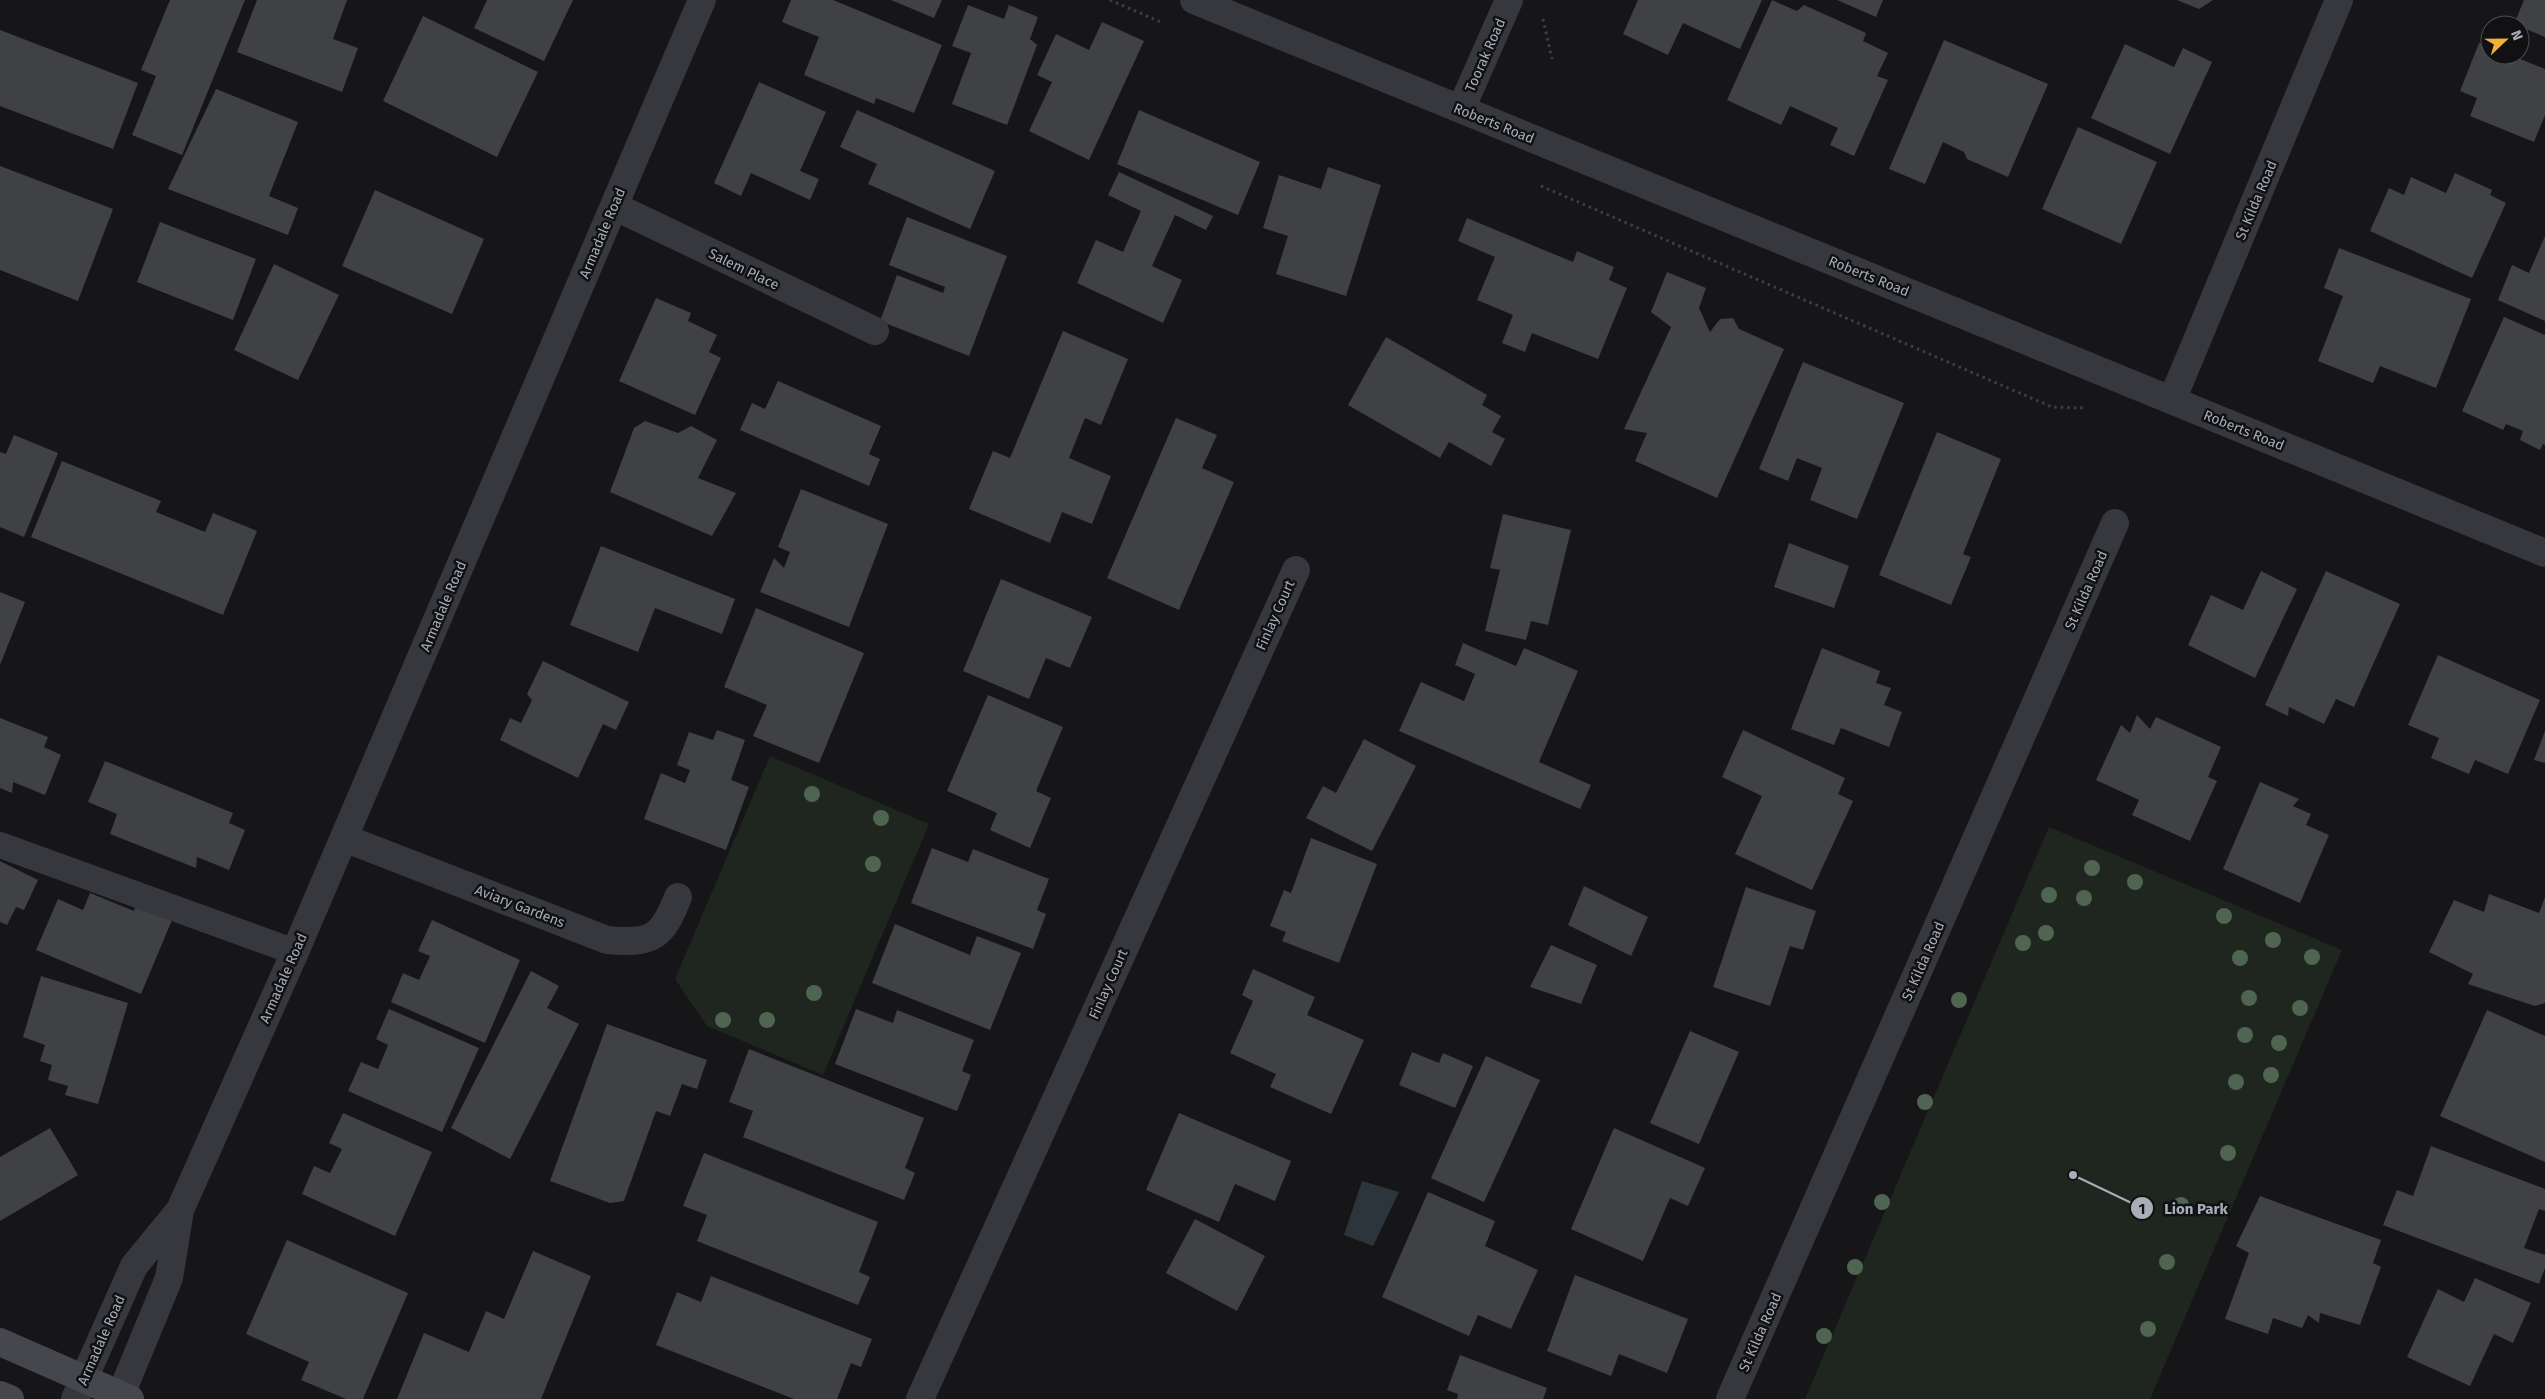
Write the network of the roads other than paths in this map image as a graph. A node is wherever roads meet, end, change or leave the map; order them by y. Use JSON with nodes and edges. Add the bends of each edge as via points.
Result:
{"nodes":[{"id":1,"x":702,"y":0,"type":"edge"},
{"id":2,"x":1194,"y":0,"type":"edge"},
{"id":3,"x":1509,"y":0,"type":"edge"},
{"id":4,"x":2339,"y":0,"type":"edge"},
{"id":5,"x":1461,"y":109,"type":"junction"},
{"id":6,"x":614,"y":206,"type":"junction"},
{"id":7,"x":875,"y":331,"type":"dead end"},
{"id":8,"x":2172,"y":400,"type":"junction"},
{"id":9,"x":2115,"y":523,"type":"dead end"},
{"id":10,"x":2545,"y":553,"type":"edge"},
{"id":11,"x":1296,"y":570,"type":"dead end"},
{"id":12,"x":344,"y":838,"type":"junction"},
{"id":13,"x":0,"y":845,"type":"edge"},
{"id":14,"x":678,"y":897,"type":"dead end"},
{"id":15,"x":295,"y":952,"type":"junction"},
{"id":16,"x":180,"y":1210,"type":"junction"},
{"id":17,"x":0,"y":1342,"type":"edge"},
{"id":18,"x":79,"y":1389,"type":"edge"},
{"id":19,"x":0,"y":1395,"type":"edge"},
{"id":20,"x":123,"y":1398,"type":"edge"},
{"id":21,"x":10,"y":1399,"type":"edge"},
{"id":22,"x":920,"y":1399,"type":"edge"},
{"id":23,"x":1730,"y":1399,"type":"edge"}],
"edges":[{"from":1,"to":6,"type":"street","name":"Armadale Road"},
{"from":2,"to":5,"type":"street","name":"Roberts Road"},
{"from":3,"to":5,"type":"street","name":"Toorak Road"},
{"from":4,"to":8,"type":"street","name":"St Kilda Road"},
{"from":5,"to":8,"type":"street","name":"Roberts Road"},
{"from":6,"to":7,"type":"street","name":"Salem Place"},
{"from":6,"to":12,"type":"street","name":"Armadale Road"},
{"from":8,"to":10,"type":"street","name":"Roberts Road"},
{"from":9,"to":23,"type":"street","name":"St Kilda Road"},
{"from":11,"to":22,"type":"street","name":"Finlay Court"},
{"from":12,"to":14,"type":"street","name":"Aviary Gardens","via":[[607,940],[633,942],[653,936],[668,922]]},
{"from":12,"to":15,"type":"street","name":"Armadale Road"},
{"from":13,"to":15,"type":"lane"},
{"from":15,"to":16,"type":"street","name":"Armadale Road"},
{"from":16,"to":18,"type":"street","name":"Armadale Road","via":[[134,1266]]},
{"from":16,"to":20,"type":"street","name":"Armadale Road","via":[[169,1278]]},
{"from":17,"to":18,"type":"main road"},
{"from":18,"to":20,"type":"main road"},
{"from":19,"to":21,"type":"main road"}]}
